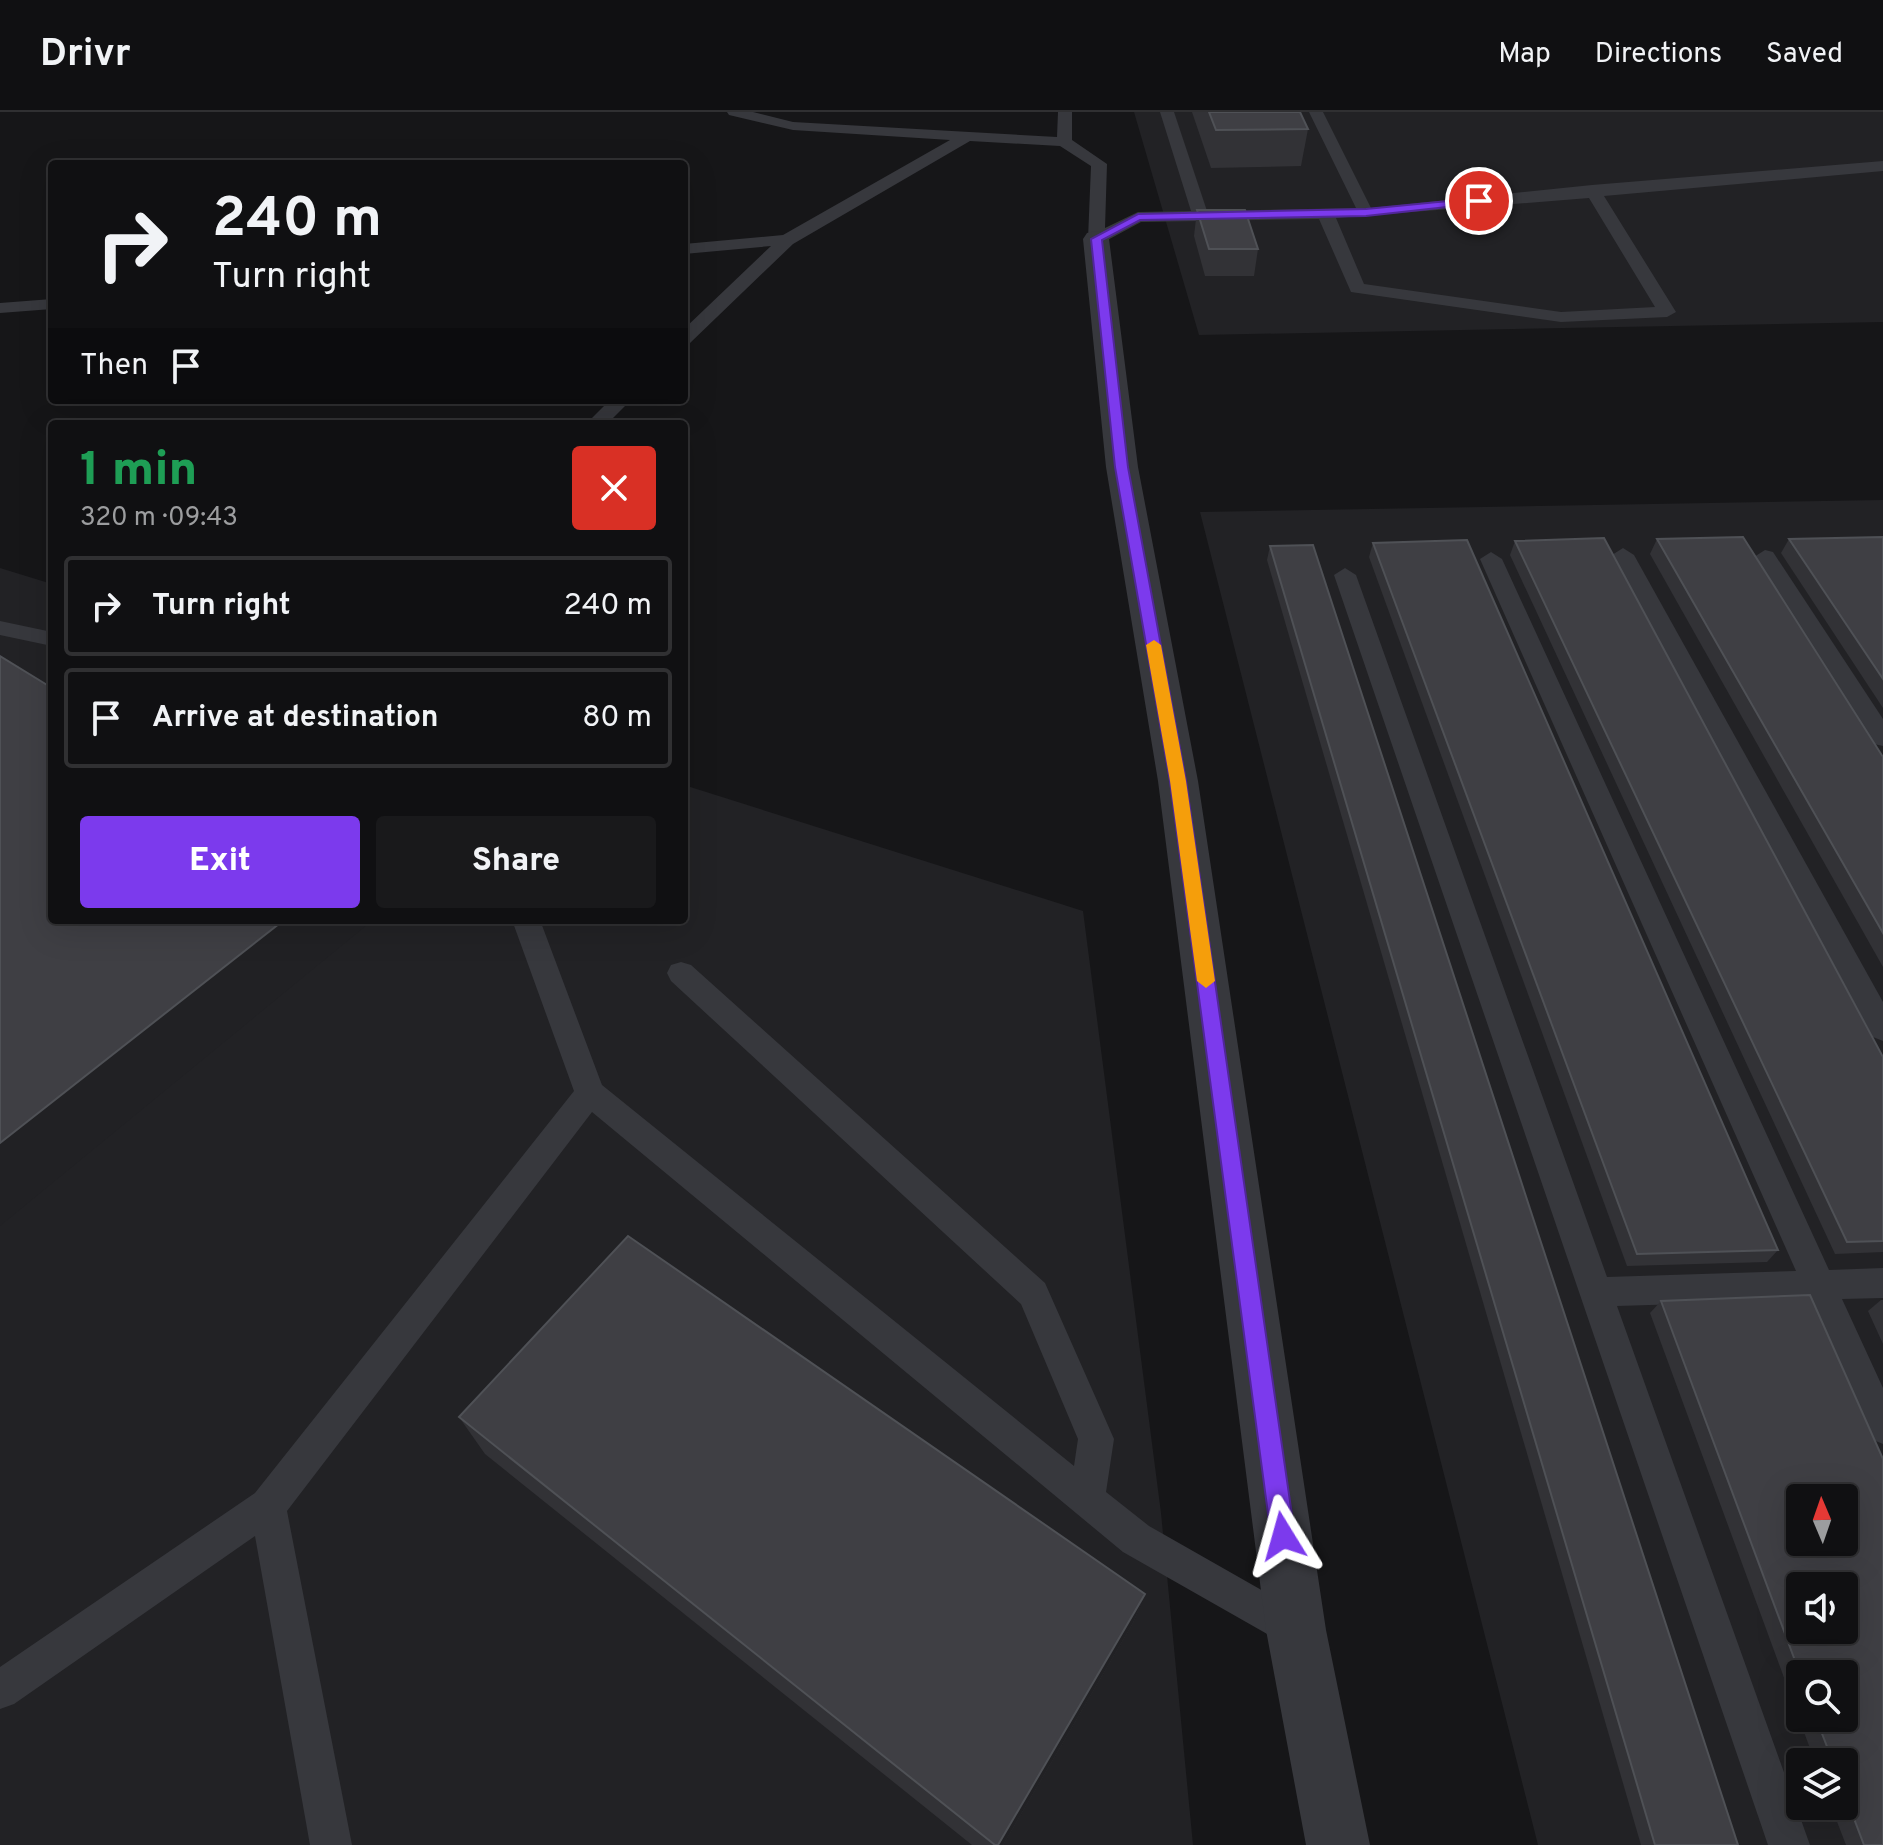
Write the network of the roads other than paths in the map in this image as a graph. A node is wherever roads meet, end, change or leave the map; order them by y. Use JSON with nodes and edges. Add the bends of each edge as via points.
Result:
{"nodes":[{"id":1,"x":734,"y":112,"type":"edge"},
{"id":2,"x":1065,"y":112,"type":"edge"},
{"id":3,"x":1167,"y":112,"type":"edge"},
{"id":4,"x":1316,"y":112,"type":"edge"},
{"id":5,"x":966,"y":137,"type":"junction"},
{"id":6,"x":1064,"y":142,"type":"junction"},
{"id":7,"x":1883,"y":166,"type":"edge"},
{"id":8,"x":1592,"y":190,"type":"junction"},
{"id":9,"x":1325,"y":213,"type":"junction"},
{"id":10,"x":1366,"y":213,"type":"junction"},
{"id":11,"x":1200,"y":215,"type":"junction"},
{"id":12,"x":1096,"y":239,"type":"junction"},
{"id":13,"x":787,"y":240,"type":"junction"},
{"id":14,"x":688,"y":249,"type":"edge"},
{"id":15,"x":48,"y":304,"type":"edge"},
{"id":16,"x":0,"y":308,"type":"edge"},
{"id":17,"x":688,"y":335,"type":"edge"},
{"id":18,"x":617,"y":404,"type":"edge"},
{"id":19,"x":600,"y":420,"type":"edge"},
{"id":20,"x":1623,"y":555,"type":"dead end"},
{"id":21,"x":1765,"y":557,"type":"dead end"},
{"id":22,"x":1491,"y":559,"type":"dead end"},
{"id":23,"x":1345,"y":575,"type":"dead end"},
{"id":24,"x":0,"y":628,"type":"edge"},
{"id":25,"x":48,"y":638,"type":"edge"},
{"id":26,"x":1883,"y":738,"type":"edge"},
{"id":27,"x":527,"y":924,"type":"edge"},
{"id":28,"x":681,"y":973,"type":"dead end"},
{"id":29,"x":1883,"y":1029,"type":"edge"},
{"id":30,"x":590,"y":1093,"type":"junction"},
{"id":31,"x":1883,"y":1283,"type":"edge"},
{"id":32,"x":1818,"y":1284,"type":"junction"},
{"id":33,"x":1596,"y":1292,"type":"junction"},
{"id":34,"x":1883,"y":1427,"type":"edge"},
{"id":35,"x":1087,"y":1499,"type":"junction"},
{"id":36,"x":268,"y":1506,"type":"junction"},
{"id":37,"x":1296,"y":1630,"type":"junction"},
{"id":38,"x":0,"y":1690,"type":"edge"},
{"id":39,"x":331,"y":1845,"type":"edge"},
{"id":40,"x":1338,"y":1845,"type":"edge"},
{"id":41,"x":1789,"y":1845,"type":"edge"}],
"edges":[{"from":1,"to":5,"type":"lane","via":[[793,126]]},
{"from":2,"to":6,"type":"lane"},
{"from":3,"to":11,"type":"lane"},
{"from":4,"to":10,"type":"lane"},
{"from":5,"to":6,"type":"lane"},
{"from":5,"to":13,"type":"lane"},
{"from":6,"to":12,"type":"lane","via":[[1099,164]]},
{"from":7,"to":8,"type":"lane"},
{"from":8,"to":9,"type":"lane","via":[[1667,312],[1561,317],[1357,288]]},
{"from":8,"to":10,"type":"lane"},
{"from":9,"to":10,"type":"lane"},
{"from":9,"to":11,"type":"lane"},
{"from":11,"to":12,"type":"lane","via":[[1138,217]]},
{"from":12,"to":37,"type":"street","via":[[1122,467],[1178,781]]},
{"from":13,"to":14,"type":"lane"},
{"from":13,"to":17,"type":"lane"},
{"from":15,"to":16,"type":"lane"},
{"from":18,"to":19,"type":"lane"},
{"from":20,"to":29,"type":"lane"},
{"from":21,"to":26,"type":"lane"},
{"from":22,"to":32,"type":"lane"},
{"from":23,"to":33,"type":"lane"},
{"from":24,"to":25,"type":"lane"},
{"from":27,"to":30,"type":"lane"},
{"from":28,"to":35,"type":"lane","via":[[1033,1294],[1096,1439]]},
{"from":30,"to":35,"type":"lane"},
{"from":30,"to":36,"type":"lane"},
{"from":31,"to":32,"type":"lane"},
{"from":32,"to":33,"type":"lane"},
{"from":32,"to":34,"type":"lane"},
{"from":33,"to":41,"type":"lane"},
{"from":35,"to":37,"type":"lane","via":[[1136,1539]]},
{"from":36,"to":38,"type":"lane"},
{"from":36,"to":39,"type":"lane"},
{"from":37,"to":40,"type":"street"}]}
